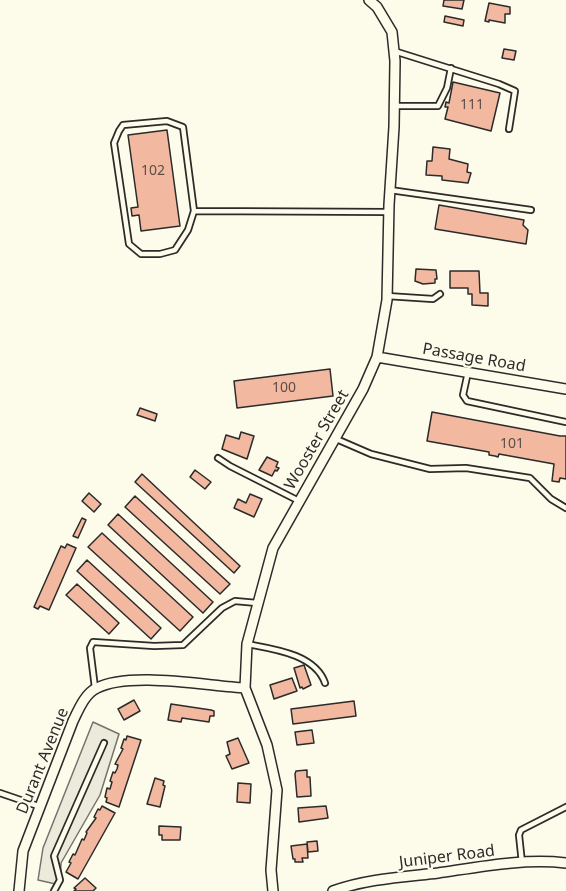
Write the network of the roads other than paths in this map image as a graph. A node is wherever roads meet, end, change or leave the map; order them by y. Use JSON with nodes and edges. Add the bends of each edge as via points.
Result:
{"nodes":[{"id":1,"x":369,"y":0,"type":"edge"},
{"id":2,"x":394,"y":51,"type":"junction"},
{"id":3,"x":451,"y":68,"type":"junction"},
{"id":4,"x":394,"y":106,"type":"junction"},
{"id":5,"x":509,"y":129,"type":"dead end"},
{"id":6,"x":390,"y":190,"type":"junction"},
{"id":7,"x":531,"y":210,"type":"dead end"},
{"id":8,"x":194,"y":211,"type":"junction"},
{"id":9,"x":389,"y":212,"type":"junction"},
{"id":10,"x":441,"y":294,"type":"dead end"},
{"id":11,"x":387,"y":297,"type":"junction"},
{"id":12,"x":377,"y":357,"type":"junction"},
{"id":13,"x":468,"y":372,"type":"junction"},
{"id":14,"x":566,"y":389,"type":"edge"},
{"id":15,"x":566,"y":422,"type":"edge"},
{"id":16,"x":334,"y":438,"type":"junction"},
{"id":17,"x":218,"y":459,"type":"dead end"},
{"id":18,"x":299,"y":501,"type":"junction"},
{"id":19,"x":566,"y":508,"type":"edge"},
{"id":20,"x":257,"y":603,"type":"junction"},
{"id":21,"x":247,"y":644,"type":"junction"},
{"id":22,"x":326,"y":683,"type":"dead end"},
{"id":23,"x":94,"y":688,"type":"junction"},
{"id":24,"x":245,"y":688,"type":"junction"},
{"id":25,"x":104,"y":743,"type":"dead end"},
{"id":26,"x":0,"y":793,"type":"edge"},
{"id":27,"x":41,"y":807,"type":"junction"},
{"id":28,"x":566,"y":807,"type":"edge"},
{"id":29,"x":522,"y":863,"type":"junction"},
{"id":30,"x":566,"y":863,"type":"edge"},
{"id":31,"x":19,"y":891,"type":"edge"},
{"id":32,"x":54,"y":891,"type":"edge"},
{"id":33,"x":273,"y":891,"type":"edge"},
{"id":34,"x":333,"y":891,"type":"edge"}],
"edges":[{"from":1,"to":2,"type":"street","name":"Wooster Street","via":[[392,32]]},
{"from":2,"to":3,"type":"lane"},
{"from":2,"to":4,"type":"street","name":"Wooster Street"},
{"from":3,"to":4,"type":"lane","via":[[438,106]]},
{"from":3,"to":5,"type":"lane","via":[[515,91]]},
{"from":4,"to":6,"type":"street","name":"Wooster Street"},
{"from":6,"to":7,"type":"lane"},
{"from":6,"to":9,"type":"street","name":"Wooster Street"},
{"from":8,"to":8,"type":"lane","via":[[175,250],[141,254],[129,244],[114,143],[123,125],[167,121],[183,127]]},
{"from":8,"to":9,"type":"lane"},
{"from":9,"to":11,"type":"street","name":"Wooster Street"},
{"from":10,"to":11,"type":"lane","via":[[418,299]]},
{"from":11,"to":12,"type":"street","name":"Wooster Street"},
{"from":12,"to":13,"type":"street","name":"Passage Road"},
{"from":12,"to":16,"type":"street","name":"Wooster Street"},
{"from":13,"to":14,"type":"street","name":"Passage Road"},
{"from":13,"to":15,"type":"lane","via":[[463,396],[467,401]]},
{"from":16,"to":18,"type":"street","name":"Wooster Street"},
{"from":16,"to":19,"type":"lane","via":[[371,454],[430,469],[465,468],[530,478],[551,500]]},
{"from":17,"to":18,"type":"lane"},
{"from":18,"to":20,"type":"street","name":"Wooster Street","via":[[273,548]]},
{"from":20,"to":21,"type":"street","name":"Wooster Street"},
{"from":20,"to":23,"type":"lane","via":[[235,601],[222,608],[183,645],[93,642],[90,648]]},
{"from":21,"to":22,"type":"lane","via":[[309,663]]},
{"from":21,"to":24,"type":"street","name":"Wooster Street"},
{"from":23,"to":24,"type":"street","via":[[112,682],[145,680]]},
{"from":23,"to":27,"type":"street","name":"Durant Avenue","via":[[73,721]]},
{"from":24,"to":33,"type":"street","name":"Wooster Street","via":[[267,746],[278,790],[271,870]]},
{"from":25,"to":32,"type":"lane","via":[[54,856],[60,880]]},
{"from":26,"to":27,"type":"lane"},
{"from":27,"to":31,"type":"street","name":"Durant Avenue","via":[[23,851]]},
{"from":28,"to":29,"type":"lane","via":[[521,830]]},
{"from":29,"to":30,"type":"street","name":"Juniper Road"},
{"from":29,"to":34,"type":"street","name":"Juniper Road","via":[[389,879]]}]}
